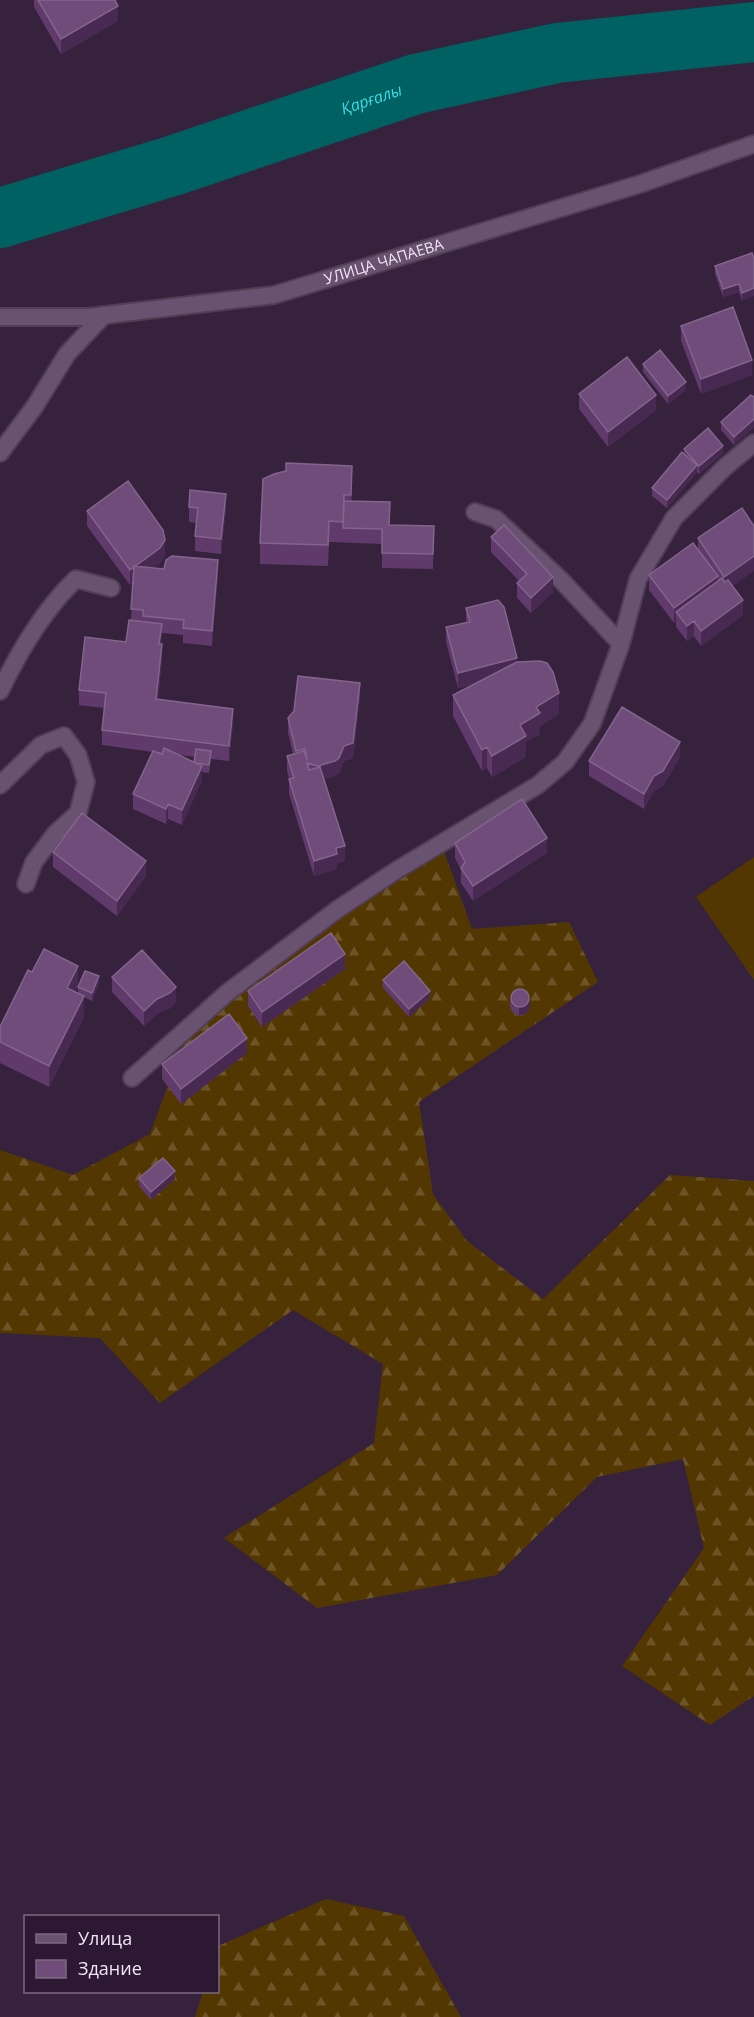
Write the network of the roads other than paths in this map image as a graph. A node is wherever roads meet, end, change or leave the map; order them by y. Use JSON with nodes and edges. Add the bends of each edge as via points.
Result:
{"nodes":[{"id":1,"x":754,"y":144,"type":"edge"},
{"id":2,"x":104,"y":315,"type":"junction"},
{"id":3,"x":0,"y":317,"type":"edge"},
{"id":4,"x":754,"y":443,"type":"edge"},
{"id":5,"x":0,"y":453,"type":"edge"},
{"id":6,"x":475,"y":512,"type":"dead end"},
{"id":7,"x":111,"y":588,"type":"dead end"},
{"id":8,"x":621,"y":644,"type":"junction"},
{"id":9,"x":0,"y":690,"type":"edge"},
{"id":10,"x":0,"y":785,"type":"edge"},
{"id":11,"x":26,"y":884,"type":"dead end"},
{"id":12,"x":132,"y":1078,"type":"dead end"}],
"edges":[{"from":1,"to":2,"type":"street","name":"УЛИЦА ЧАПАЕВА","via":[[640,184],[274,295]]},
{"from":2,"to":3,"type":"street","name":"УЛИЦА ЧАПАЕВА"},
{"from":2,"to":5,"type":"street","via":[[68,354]]},
{"from":4,"to":8,"type":"street","via":[[674,518],[638,579]]},
{"from":6,"to":8,"type":"street","via":[[496,519]]},
{"from":7,"to":9,"type":"street","via":[[76,579],[59,595]]},
{"from":8,"to":12,"type":"street","via":[[592,724],[565,762],[538,785],[338,909],[227,993]]},
{"from":10,"to":11,"type":"street","via":[[40,745],[64,736],[78,755],[86,782],[78,813],[55,834],[34,862]]}]}
